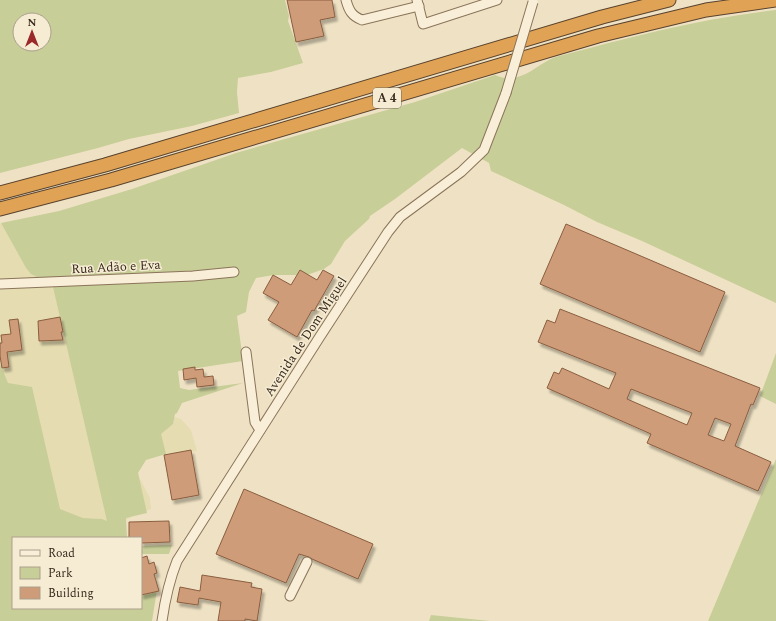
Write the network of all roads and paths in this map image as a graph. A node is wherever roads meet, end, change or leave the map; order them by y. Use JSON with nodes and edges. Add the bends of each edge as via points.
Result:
{"nodes":[{"id":1,"x":346,"y":0,"type":"edge"},
{"id":2,"x":497,"y":0,"type":"edge"},
{"id":3,"x":669,"y":0,"type":"edge"},
{"id":4,"x":776,"y":0,"type":"edge"},
{"id":5,"x":534,"y":1,"type":"edge"},
{"id":6,"x":418,"y":3,"type":"edge"},
{"id":7,"x":0,"y":193,"type":"edge"},
{"id":8,"x":0,"y":209,"type":"edge"},
{"id":9,"x":234,"y":272,"type":"dead end"},
{"id":10,"x":0,"y":284,"type":"edge"},
{"id":11,"x":246,"y":352,"type":"dead end"},
{"id":12,"x":260,"y":430,"type":"junction"},
{"id":13,"x":307,"y":562,"type":"dead end"},
{"id":14,"x":290,"y":596,"type":"dead end"},
{"id":15,"x":162,"y":621,"type":"edge"}],
"edges":[{"from":1,"to":6,"type":"street","via":[[348,9],[362,20]]},
{"from":2,"to":6,"type":"street","via":[[423,24]]},
{"from":3,"to":7,"type":"highway","number":"A 4","via":[[602,17],[105,165]]},
{"from":4,"to":8,"type":"highway","number":"A 4","via":[[706,10],[598,36],[111,180]]},
{"from":5,"to":12,"type":"street","name":"Avenida de Dom Miguel","bridge":true,"via":[[506,93],[484,150],[461,172],[400,217]]},
{"from":9,"to":10,"type":"street","name":"Rua Adão e Eva"},
{"from":11,"to":12,"type":"street","via":[[256,422]]},
{"from":12,"to":15,"type":"street","name":"Avenida de Dom Miguel","via":[[177,561],[166,595]]},
{"from":13,"to":14,"type":"street"}]}
